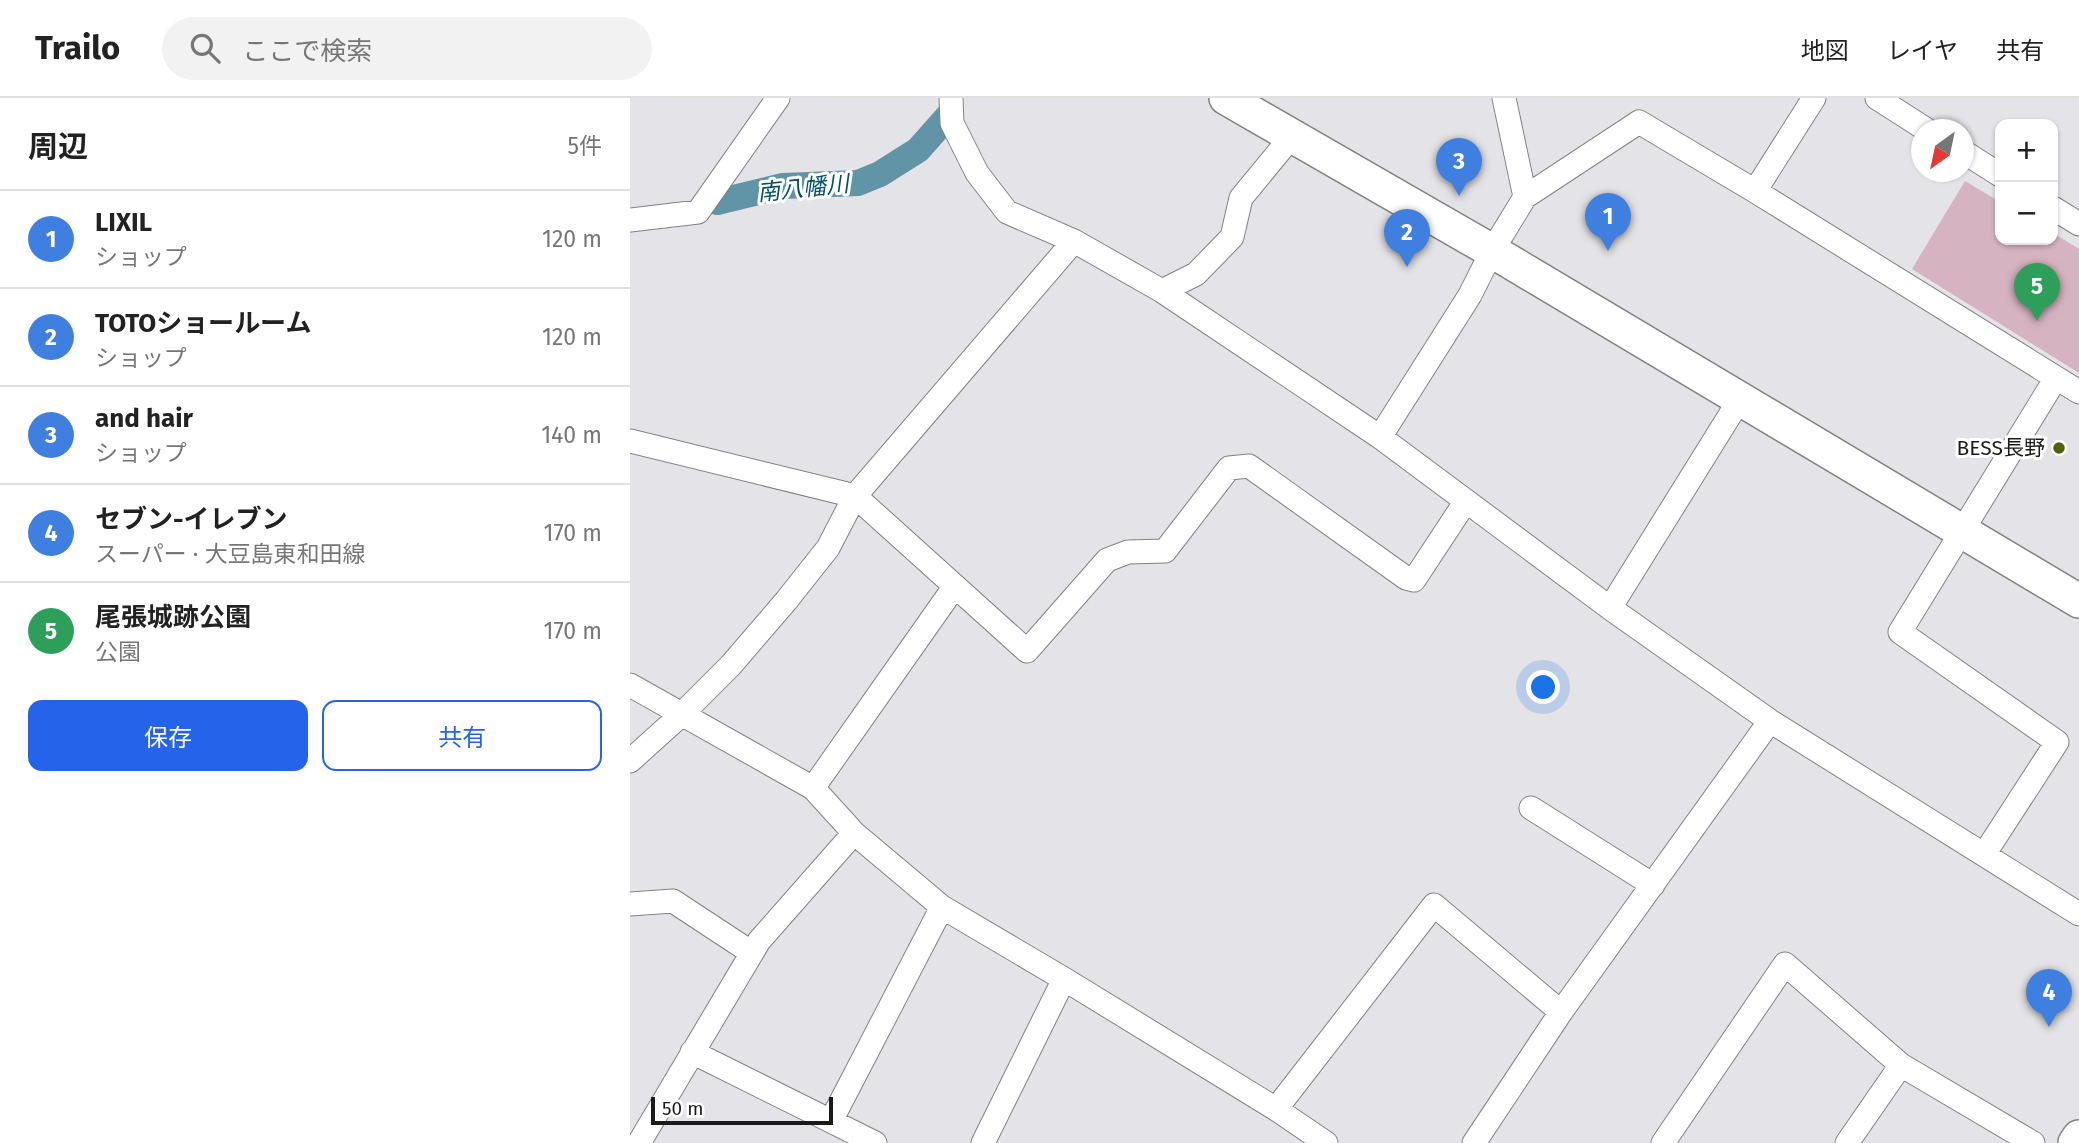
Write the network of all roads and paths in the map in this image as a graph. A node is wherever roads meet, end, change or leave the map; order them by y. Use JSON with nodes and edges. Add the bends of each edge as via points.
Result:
{"nodes":[{"id":1,"x":778,"y":98,"type":"edge"},
{"id":2,"x":951,"y":98,"type":"edge"},
{"id":3,"x":1226,"y":98,"type":"edge"},
{"id":4,"x":1504,"y":98,"type":"edge"},
{"id":5,"x":1814,"y":98,"type":"edge"},
{"id":6,"x":1877,"y":98,"type":"edge"},
{"id":7,"x":1911,"y":120,"type":"edge"},
{"id":8,"x":1292,"y":136,"type":"junction"},
{"id":9,"x":1974,"y":158,"type":"edge"},
{"id":10,"x":1995,"y":172,"type":"edge"},
{"id":11,"x":1755,"y":191,"type":"junction"},
{"id":12,"x":1525,"y":197,"type":"junction"},
{"id":13,"x":2058,"y":211,"type":"edge"},
{"id":14,"x":630,"y":220,"type":"edge"},
{"id":15,"x":2079,"y":224,"type":"edge"},
{"id":16,"x":1074,"y":241,"type":"junction"},
{"id":17,"x":1492,"y":251,"type":"junction"},
{"id":18,"x":1162,"y":290,"type":"junction"},
{"id":19,"x":2056,"y":378,"type":"junction"},
{"id":20,"x":2079,"y":392,"type":"edge"},
{"id":21,"x":1740,"y":399,"type":"junction"},
{"id":22,"x":1380,"y":437,"type":"junction"},
{"id":23,"x":630,"y":441,"type":"edge"},
{"id":24,"x":855,"y":496,"type":"junction"},
{"id":25,"x":1466,"y":501,"type":"junction"},
{"id":26,"x":1963,"y":532,"type":"junction"},
{"id":27,"x":955,"y":586,"type":"junction"},
{"id":28,"x":2079,"y":601,"type":"edge"},
{"id":29,"x":1610,"y":608,"type":"junction"},
{"id":30,"x":630,"y":685,"type":"edge"},
{"id":31,"x":682,"y":714,"type":"junction"},
{"id":32,"x":1770,"y":721,"type":"junction"},
{"id":33,"x":630,"y":761,"type":"edge"},
{"id":34,"x":813,"y":788,"type":"junction"},
{"id":35,"x":1531,"y":808,"type":"dead end"},
{"id":36,"x":854,"y":833,"type":"junction"},
{"id":37,"x":1985,"y":853,"type":"junction"},
{"id":38,"x":1653,"y":885,"type":"junction"},
{"id":39,"x":630,"y":904,"type":"edge"},
{"id":40,"x":942,"y":907,"type":"junction"},
{"id":41,"x":2079,"y":914,"type":"edge"},
{"id":42,"x":752,"y":953,"type":"junction"},
{"id":43,"x":1064,"y":979,"type":"junction"},
{"id":44,"x":1561,"y":1012,"type":"junction"},
{"id":45,"x":692,"y":1052,"type":"junction"},
{"id":46,"x":1901,"y":1065,"type":"junction"},
{"id":47,"x":1276,"y":1109,"type":"junction"},
{"id":48,"x":831,"y":1121,"type":"junction"},
{"id":49,"x":2079,"y":1137,"type":"edge"},
{"id":50,"x":639,"y":1143,"type":"edge"},
{"id":51,"x":875,"y":1143,"type":"edge"},
{"id":52,"x":983,"y":1143,"type":"edge"},
{"id":53,"x":1326,"y":1143,"type":"edge"},
{"id":54,"x":1474,"y":1143,"type":"edge"},
{"id":55,"x":1663,"y":1143,"type":"edge"},
{"id":56,"x":1847,"y":1143,"type":"edge"},
{"id":57,"x":2033,"y":1143,"type":"edge"},
{"id":58,"x":2075,"y":1143,"type":"edge"}],
"edges":[{"from":1,"to":14,"type":"street","via":[[698,212]]},
{"from":2,"to":16,"type":"street","via":[[952,123],[978,173],[1007,212]]},
{"from":3,"to":8,"type":"street"},
{"from":4,"to":12,"type":"street"},
{"from":5,"to":11,"type":"street"},
{"from":6,"to":7,"type":"street"},
{"from":8,"to":17,"type":"street"},
{"from":8,"to":18,"type":"street","via":[[1241,198],[1232,237],[1196,274]]},
{"from":9,"to":10,"type":"street"},
{"from":11,"to":12,"type":"street","via":[[1639,122]]},
{"from":11,"to":19,"type":"street"},
{"from":12,"to":17,"type":"street"},
{"from":13,"to":15,"type":"street"},
{"from":16,"to":18,"type":"street"},
{"from":16,"to":24,"type":"street"},
{"from":17,"to":21,"type":"street"},
{"from":17,"to":22,"type":"street","via":[[1470,295]]},
{"from":18,"to":22,"type":"street"},
{"from":19,"to":20,"type":"street"},
{"from":19,"to":26,"type":"street"},
{"from":21,"to":26,"type":"street"},
{"from":21,"to":29,"type":"street"},
{"from":22,"to":25,"type":"street"},
{"from":23,"to":24,"type":"street"},
{"from":24,"to":27,"type":"street"},
{"from":24,"to":31,"type":"street","via":[[828,548],[732,665]]},
{"from":25,"to":27,"type":"street","via":[[1414,580],[1249,466],[1229,468],[1166,551],[1128,552],[1107,560],[1027,651]]},
{"from":25,"to":29,"type":"street"},
{"from":26,"to":28,"type":"street"},
{"from":26,"to":37,"type":"street","via":[[1900,632],[2057,742]]},
{"from":27,"to":34,"type":"street"},
{"from":29,"to":32,"type":"street"},
{"from":30,"to":31,"type":"street"},
{"from":31,"to":33,"type":"street"},
{"from":31,"to":34,"type":"street"},
{"from":32,"to":37,"type":"street"},
{"from":32,"to":38,"type":"street"},
{"from":34,"to":36,"type":"street"},
{"from":35,"to":38,"type":"street"},
{"from":36,"to":40,"type":"street"},
{"from":36,"to":42,"type":"street"},
{"from":37,"to":41,"type":"street"},
{"from":38,"to":44,"type":"street"},
{"from":39,"to":42,"type":"street","via":[[673,901]]},
{"from":40,"to":43,"type":"street"},
{"from":40,"to":48,"type":"street"},
{"from":42,"to":45,"type":"street"},
{"from":43,"to":47,"type":"street"},
{"from":43,"to":52,"type":"street"},
{"from":44,"to":47,"type":"street","via":[[1434,905]]},
{"from":44,"to":54,"type":"street"},
{"from":45,"to":48,"type":"street"},
{"from":45,"to":50,"type":"street"},
{"from":46,"to":55,"type":"street","via":[[1785,964]]},
{"from":46,"to":56,"type":"street"},
{"from":46,"to":57,"type":"street"},
{"from":47,"to":53,"type":"street"},
{"from":48,"to":51,"type":"street"},
{"from":49,"to":58,"type":"street"}]}
